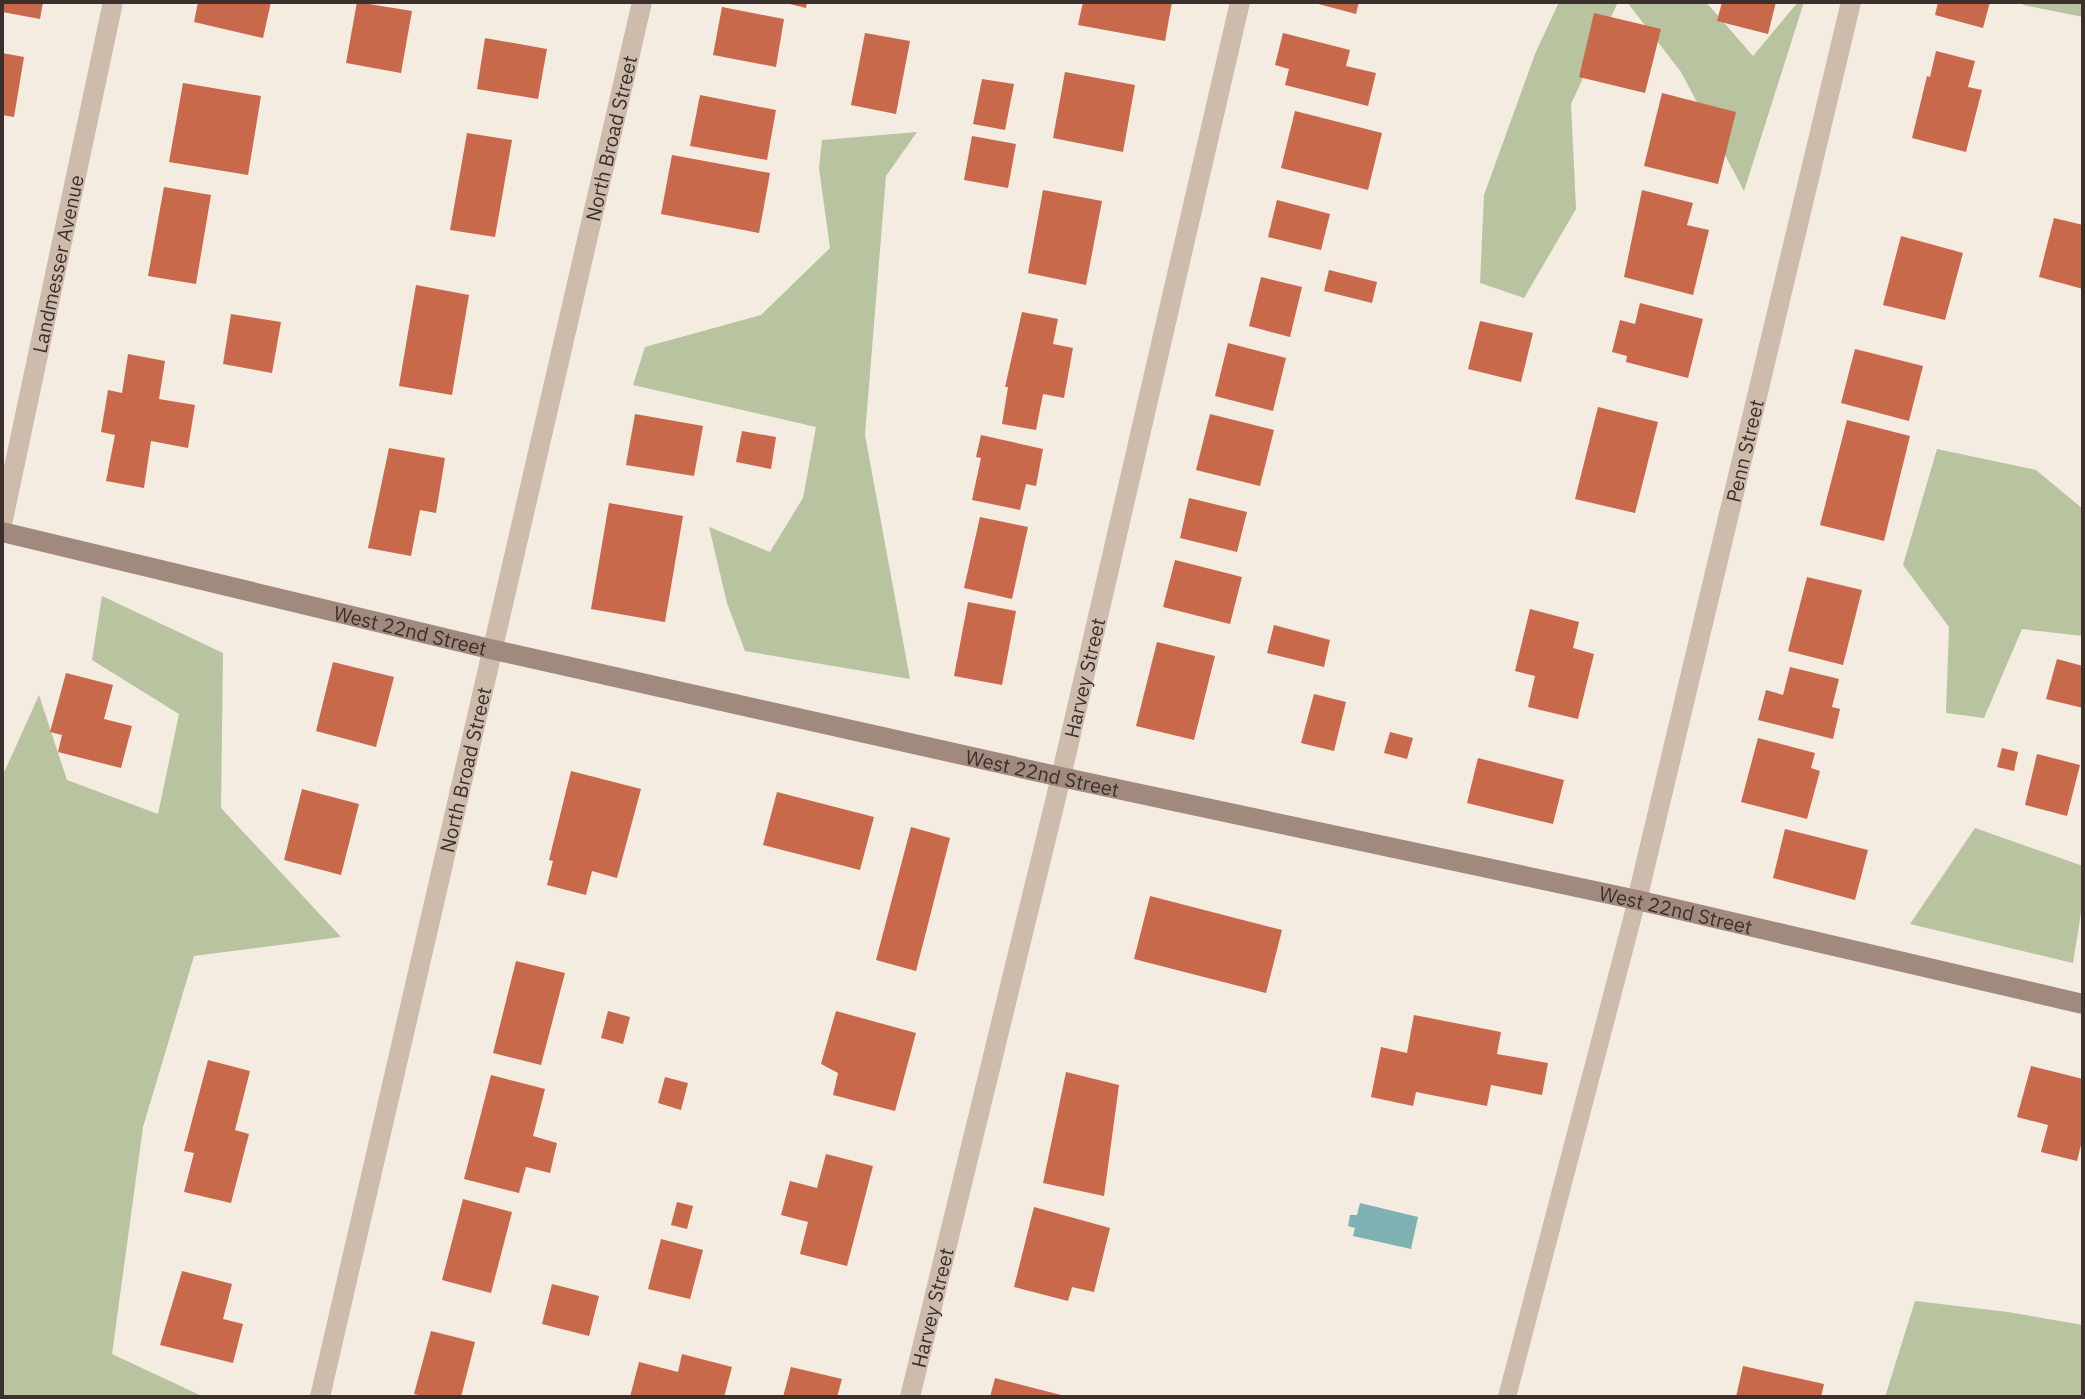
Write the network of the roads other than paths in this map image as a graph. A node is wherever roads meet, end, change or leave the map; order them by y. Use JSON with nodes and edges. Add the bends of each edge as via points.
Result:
{"nodes":[{"id":1,"x":113,"y":2,"type":"edge"},
{"id":2,"x":640,"y":2,"type":"edge"},
{"id":3,"x":1240,"y":2,"type":"edge"},
{"id":4,"x":1851,"y":2,"type":"edge"},
{"id":5,"x":2,"y":524,"type":"edge"},
{"id":6,"x":2,"y":532,"type":"edge"},
{"id":7,"x":490,"y":649,"type":"junction"},
{"id":8,"x":1061,"y":777,"type":"junction"},
{"id":9,"x":1637,"y":900,"type":"junction"},
{"id":10,"x":2083,"y":1004,"type":"edge"},
{"id":11,"x":320,"y":1397,"type":"edge"},
{"id":12,"x":910,"y":1397,"type":"edge"},
{"id":13,"x":1507,"y":1397,"type":"edge"}],
"edges":[{"from":1,"to":5,"type":"street","name":"Landmesser Avenue"},
{"from":2,"to":7,"type":"street","name":"North Broad Street"},
{"from":3,"to":8,"type":"street","name":"Harvey Street"},
{"from":4,"to":9,"type":"street","name":"Penn Street"},
{"from":6,"to":7,"type":"street","name":"West 22nd Street"},
{"from":7,"to":8,"type":"street","name":"West 22nd Street"},
{"from":7,"to":11,"type":"street","name":"North Broad Street"},
{"from":8,"to":9,"type":"street","name":"West 22nd Street"},
{"from":8,"to":12,"type":"street","name":"Harvey Street"},
{"from":9,"to":10,"type":"street","name":"West 22nd Street"},
{"from":9,"to":13,"type":"lane"}]}
